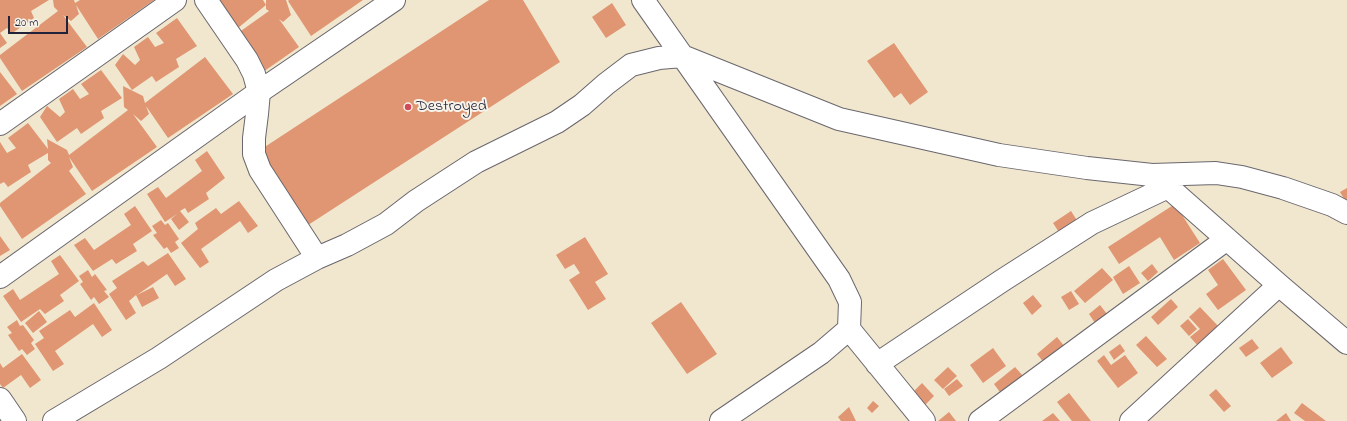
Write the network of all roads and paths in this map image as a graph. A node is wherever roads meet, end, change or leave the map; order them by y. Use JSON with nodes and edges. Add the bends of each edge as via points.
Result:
{"nodes":[{"id":1,"x":175,"y":0,"type":"edge"},
{"id":2,"x":206,"y":0,"type":"edge"},
{"id":3,"x":394,"y":0,"type":"edge"},
{"id":4,"x":643,"y":0,"type":"edge"},
{"id":5,"x":682,"y":56,"type":"junction"},
{"id":6,"x":259,"y":92,"type":"junction"},
{"id":7,"x":0,"y":124,"type":"edge"},
{"id":8,"x":1160,"y":181,"type":"junction"},
{"id":9,"x":1347,"y":213,"type":"edge"},
{"id":10,"x":1227,"y":239,"type":"junction"},
{"id":11,"x":317,"y":258,"type":"junction"},
{"id":12,"x":0,"y":277,"type":"edge"},
{"id":13,"x":1279,"y":285,"type":"junction"},
{"id":14,"x":849,"y":329,"type":"junction"},
{"id":15,"x":1347,"y":342,"type":"edge"},
{"id":16,"x":877,"y":364,"type":"junction"},
{"id":17,"x":0,"y":400,"type":"edge"},
{"id":18,"x":15,"y":421,"type":"edge"},
{"id":19,"x":54,"y":421,"type":"edge"},
{"id":20,"x":721,"y":421,"type":"edge"},
{"id":21,"x":924,"y":421,"type":"edge"},
{"id":22,"x":980,"y":421,"type":"edge"},
{"id":23,"x":1131,"y":421,"type":"edge"}],
"edges":[{"from":1,"to":7,"type":"street"},
{"from":2,"to":6,"type":"street","via":[[246,60],[254,74]]},
{"from":3,"to":6,"type":"street"},
{"from":4,"to":5,"type":"street"},
{"from":5,"to":8,"type":"street","via":[[839,120],[999,155]]},
{"from":5,"to":11,"type":"street","via":[[659,58],[631,65],[557,122],[476,162],[386,224]]},
{"from":5,"to":14,"type":"street","via":[[839,279],[850,302]]},
{"from":6,"to":11,"type":"street","via":[[254,154],[260,170]]},
{"from":6,"to":12,"type":"street"},
{"from":8,"to":9,"type":"street","via":[[1216,173],[1242,177],[1283,188]]},
{"from":8,"to":10,"type":"street"},
{"from":8,"to":16,"type":"street","via":[[1003,280]]},
{"from":10,"to":13,"type":"street"},
{"from":10,"to":22,"type":"street"},
{"from":11,"to":19,"type":"street","via":[[276,280],[159,358]]},
{"from":13,"to":15,"type":"street"},
{"from":13,"to":23,"type":"street"},
{"from":14,"to":16,"type":"street"},
{"from":14,"to":20,"type":"street","via":[[821,353]]},
{"from":16,"to":21,"type":"street"},
{"from":17,"to":18,"type":"street"}]}
